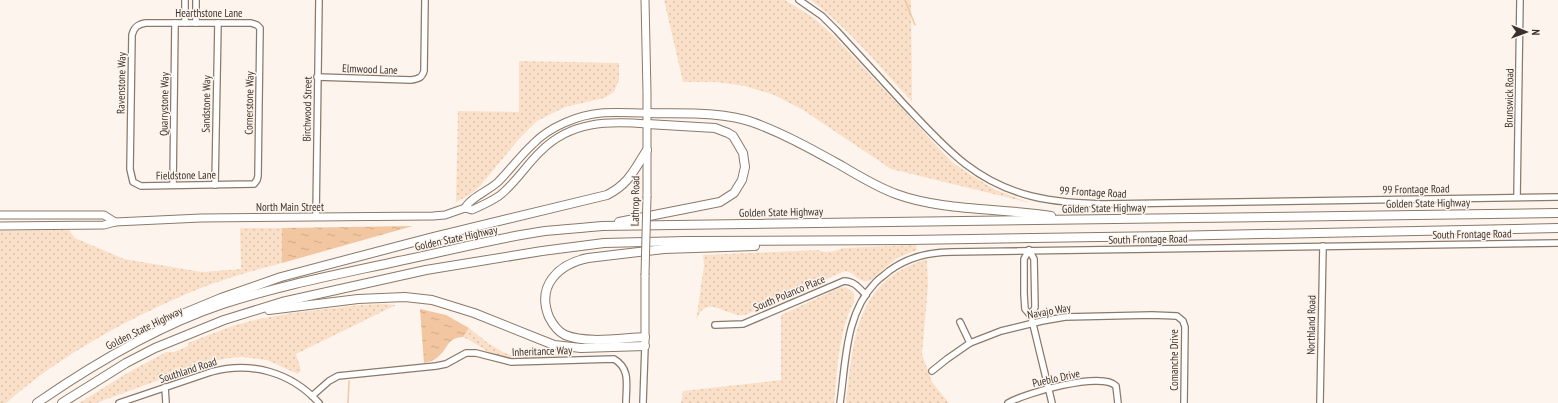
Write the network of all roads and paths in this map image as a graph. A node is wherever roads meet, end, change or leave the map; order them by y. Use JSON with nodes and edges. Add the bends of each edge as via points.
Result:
{"nodes":[{"id":1,"x":185,"y":0,"type":"edge"},
{"id":2,"x":196,"y":0,"type":"edge"},
{"id":3,"x":319,"y":0,"type":"edge"},
{"id":4,"x":426,"y":0,"type":"edge"},
{"id":5,"x":645,"y":0,"type":"edge"},
{"id":6,"x":799,"y":0,"type":"edge"},
{"id":7,"x":1520,"y":0,"type":"edge"},
{"id":8,"x":175,"y":23,"type":"junction"},
{"id":9,"x":185,"y":23,"type":"junction"},
{"id":10,"x":196,"y":23,"type":"junction"},
{"id":11,"x":218,"y":23,"type":"junction"},
{"id":12,"x":142,"y":24,"type":"joint"},
{"id":13,"x":261,"y":42,"type":"joint"},
{"id":14,"x":317,"y":77,"type":"junction"},
{"id":15,"x":647,"y":113,"type":"junction"},
{"id":16,"x":647,"y":124,"type":"junction"},
{"id":17,"x":130,"y":149,"type":"joint"},
{"id":18,"x":647,"y":150,"type":"junction"},
{"id":19,"x":258,"y":164,"type":"joint"},
{"id":20,"x":173,"y":185,"type":"junction"},
{"id":21,"x":215,"y":185,"type":"junction"},
{"id":22,"x":1517,"y":197,"type":"junction"},
{"id":23,"x":1558,"y":197,"type":"edge"},
{"id":24,"x":465,"y":208,"type":"junction"},
{"id":25,"x":1558,"y":213,"type":"edge"},
{"id":26,"x":0,"y":215,"type":"edge"},
{"id":27,"x":316,"y":217,"type":"junction"},
{"id":28,"x":1074,"y":219,"type":"junction"},
{"id":29,"x":115,"y":222,"type":"junction"},
{"id":30,"x":0,"y":226,"type":"edge"},
{"id":31,"x":602,"y":226,"type":"junction"},
{"id":32,"x":1558,"y":228,"type":"edge"},
{"id":33,"x":908,"y":240,"type":"junction"},
{"id":34,"x":1558,"y":243,"type":"edge"},
{"id":35,"x":1323,"y":246,"type":"junction"},
{"id":36,"x":1029,"y":250,"type":"junction"},
{"id":37,"x":866,"y":295,"type":"junction"},
{"id":38,"x":247,"y":313,"type":"junction"},
{"id":39,"x":1031,"y":316,"type":"junction"},
{"id":40,"x":1181,"y":318,"type":"joint"},
{"id":41,"x":960,"y":322,"type":"dead end"},
{"id":42,"x":1032,"y":323,"type":"junction"},
{"id":43,"x":715,"y":326,"type":"dead end"},
{"id":44,"x":645,"y":337,"type":"junction"},
{"id":45,"x":970,"y":342,"type":"junction"},
{"id":46,"x":645,"y":346,"type":"junction"},
{"id":47,"x":119,"y":351,"type":"junction"},
{"id":48,"x":932,"y":371,"type":"dead end"},
{"id":49,"x":165,"y":387,"type":"junction"},
{"id":50,"x":1049,"y":389,"type":"junction"},
{"id":51,"x":312,"y":396,"type":"junction"},
{"id":52,"x":37,"y":403,"type":"edge"},
{"id":53,"x":62,"y":403,"type":"edge"},
{"id":54,"x":119,"y":403,"type":"edge"},
{"id":55,"x":166,"y":403,"type":"edge"},
{"id":56,"x":319,"y":403,"type":"edge"},
{"id":57,"x":626,"y":403,"type":"edge"},
{"id":58,"x":643,"y":403,"type":"edge"},
{"id":59,"x":840,"y":403,"type":"edge"},
{"id":60,"x":1008,"y":403,"type":"edge"},
{"id":61,"x":1052,"y":403,"type":"edge"},
{"id":62,"x":1118,"y":403,"type":"edge"},
{"id":63,"x":1184,"y":403,"type":"edge"},
{"id":64,"x":1320,"y":403,"type":"edge"}],
"edges":[{"from":1,"to":9,"type":"street"},
{"from":2,"to":10,"type":"street"},
{"from":3,"to":14,"type":"street","name":"Birchwood Street"},
{"from":4,"to":14,"type":"street","name":"Elmwood Lane","via":[[424,71],[418,79]]},
{"from":5,"to":15,"type":"main road","name":"Lathrop Road"},
{"from":6,"to":22,"type":"street","name":"99 Frontage Road","via":[[822,16],[933,135],[962,162],[1000,185],[1031,196],[1068,203],[1103,204]]},
{"from":7,"to":22,"type":"street","name":"Brunswick Road"},
{"from":8,"to":9,"type":"street","name":"Hearthstone Lane"},
{"from":8,"to":12,"type":"street","name":"Hearthstone Lane"},
{"from":8,"to":20,"type":"street","name":"Quarrystone Way"},
{"from":9,"to":10,"type":"street","name":"Hearthstone Lane"},
{"from":10,"to":11,"type":"street","name":"Hearthstone Lane"},
{"from":11,"to":13,"type":"street","name":"Hearthstone Lane","via":[[257,25],[260,28]]},
{"from":11,"to":21,"type":"street","name":"Sandstone Way"},
{"from":12,"to":17,"type":"street","name":"Ravenstone Way","via":[[135,27],[132,36]]},
{"from":13,"to":19,"type":"street","name":"Cornerstone Way"},
{"from":14,"to":27,"type":"street","name":"Birchwood Street"},
{"from":15,"to":16,"type":"main road","name":"Lathrop Road"},
{"from":15,"to":24,"type":"main road","name":"North Main Street","via":[[597,114],[552,129],[532,144],[498,182],[468,202]]},
{"from":15,"to":28,"type":"highway","via":[[722,115],[752,122],[801,144],[868,181],[917,200]]},
{"from":16,"to":18,"type":"main road","name":"Lathrop Road"},
{"from":16,"to":24,"type":"main road","name":"North Main Street","via":[[603,122],[570,132],[551,142],[541,151],[500,195],[472,210]]},
{"from":16,"to":31,"type":"highway","via":[[710,127],[728,133],[733,136],[743,153],[745,167],[742,180],[734,193],[720,202]]},
{"from":17,"to":20,"type":"street","name":"Fieldstone Lane","via":[[133,182],[141,186]]},
{"from":18,"to":44,"type":"main road","name":"Lathrop Road","bridge":true},
{"from":18,"to":47,"type":"highway","via":[[627,182],[607,195],[259,284],[175,317]]},
{"from":19,"to":21,"type":"street","name":"Fieldstone Lane","via":[[257,180],[254,184]]},
{"from":20,"to":21,"type":"street","name":"Fieldstone Lane"},
{"from":22,"to":23,"type":"street","name":"99 Frontage Road"},
{"from":24,"to":27,"type":"main road","name":"North Main Street","via":[[433,216]]},
{"from":25,"to":28,"type":"highway","name":"Golden State Highway"},
{"from":26,"to":29,"type":"main road","name":"North Main Street","via":[[104,215]]},
{"from":27,"to":29,"type":"main road","name":"North Main Street"},
{"from":28,"to":31,"type":"highway","name":"Golden State Highway"},
{"from":29,"to":30,"type":"main road","name":"North Main Street","via":[[104,225]]},
{"from":31,"to":47,"type":"highway","name":"Golden State Highway","via":[[545,231],[496,240],[284,286],[222,304]]},
{"from":32,"to":33,"type":"highway"},
{"from":33,"to":38,"type":"highway","via":[[604,243],[426,270],[282,302]]},
{"from":33,"to":44,"type":"highway","via":[[664,249],[588,258],[560,270],[548,286],[546,310],[555,328],[565,334],[581,338]]},
{"from":34,"to":35,"type":"street","name":"South Frontage Road"},
{"from":35,"to":36,"type":"street","name":"South Frontage Road"},
{"from":35,"to":64,"type":"street","name":"Northland Road"},
{"from":36,"to":37,"type":"street","name":"South Frontage Road","via":[[940,252],[920,255],[899,264],[876,282]]},
{"from":36,"to":39,"type":"street","via":[[1034,259],[1034,307]]},
{"from":36,"to":39,"type":"street","via":[[1024,259],[1024,294],[1025,309]]},
{"from":37,"to":43,"type":"street","name":"South Polanco Place","via":[[853,283],[844,281],[742,324]]},
{"from":37,"to":59,"type":"street","name":"South Frontage Road","via":[[859,304],[852,324]]},
{"from":38,"to":46,"type":"highway","via":[[358,298],[405,297],[432,300],[474,313],[561,346]]},
{"from":38,"to":53,"type":"highway","via":[[150,351]]},
{"from":39,"to":42,"type":"street"},
{"from":40,"to":42,"type":"street","name":"Navajo Way","via":[[1152,314],[1073,317]]},
{"from":40,"to":63,"type":"street","name":"Comanche Drive","via":[[1185,327]]},
{"from":41,"to":45,"type":"street"},
{"from":42,"to":45,"type":"street","name":"Navajo Way"},
{"from":42,"to":50,"type":"street"},
{"from":44,"to":46,"type":"main road","name":"Lathrop Road"},
{"from":45,"to":48,"type":"street","name":"Navajo Way"},
{"from":46,"to":58,"type":"street","name":"Lathrop Road"},
{"from":47,"to":52,"type":"highway","name":"Golden State Highway"},
{"from":49,"to":51,"type":"street","name":"Southland Road","via":[[232,367],[257,368],[288,378]]},
{"from":49,"to":54,"type":"street","name":"Southland Road"},
{"from":49,"to":55,"type":"street"},
{"from":50,"to":60,"type":"street","name":"Pueblo Drive","via":[[1022,396]]},
{"from":50,"to":61,"type":"street"},
{"from":50,"to":62,"type":"street","name":"Pueblo Drive","via":[[1080,382],[1110,382],[1118,388]]},
{"from":51,"to":56,"type":"street","name":"Southland Road"},
{"from":51,"to":57,"type":"street","name":"Inheritance Way","via":[[338,376],[436,366],[446,364],[466,353],[476,352],[511,362],[614,359],[626,372]]}]}
